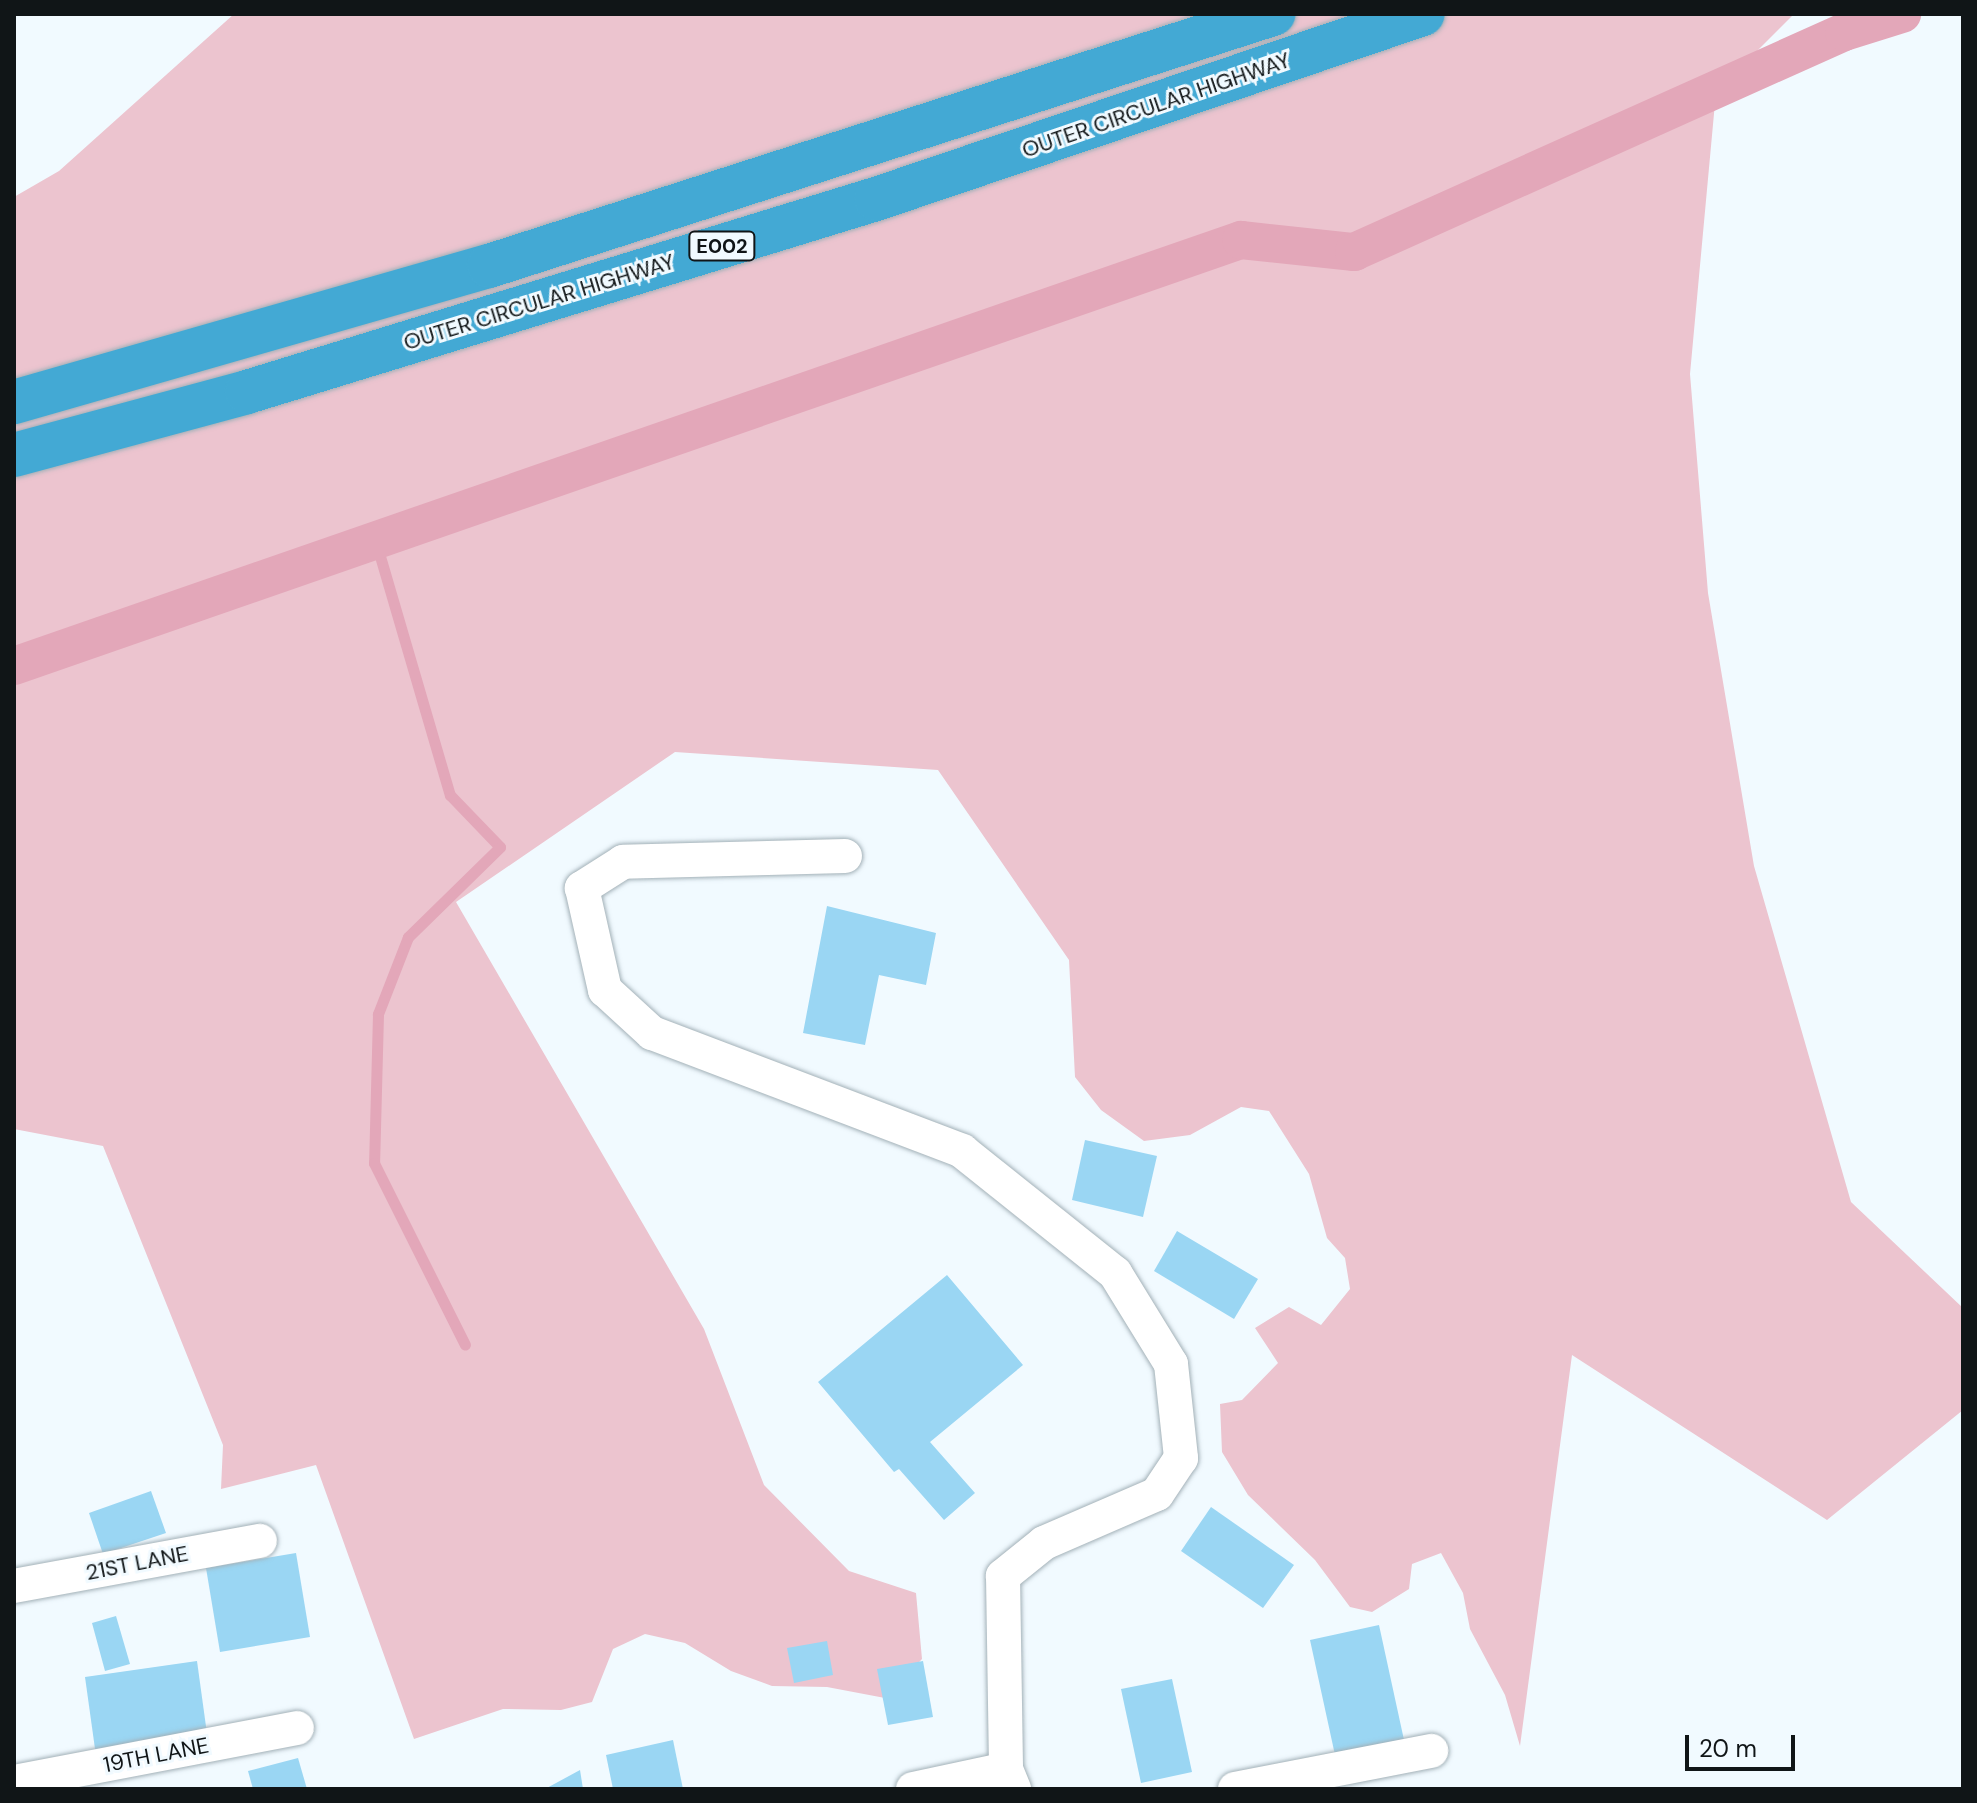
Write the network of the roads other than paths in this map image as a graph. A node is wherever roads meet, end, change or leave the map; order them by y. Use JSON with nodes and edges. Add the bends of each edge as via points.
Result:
{"nodes":[{"id":1,"x":1273,"y":14,"type":"edge"},
{"id":2,"x":1423,"y":14,"type":"edge"},
{"id":3,"x":14,"y":402,"type":"edge"},
{"id":4,"x":14,"y":455,"type":"edge"},
{"id":5,"x":845,"y":856,"type":"dead end"},
{"id":6,"x":260,"y":1541,"type":"dead end"},
{"id":7,"x":14,"y":1586,"type":"edge"},
{"id":8,"x":297,"y":1728,"type":"dead end"},
{"id":9,"x":1431,"y":1751,"type":"dead end"},
{"id":10,"x":1010,"y":1779,"type":"edge"},
{"id":11,"x":14,"y":1782,"type":"edge"},
{"id":12,"x":913,"y":1789,"type":"edge"},
{"id":13,"x":1235,"y":1789,"type":"edge"}],
"edges":[{"from":1,"to":3,"type":"highway","number":"E002","via":[[489,266]]},
{"from":2,"to":4,"type":"highway","name":"OUTER CIRCULAR HIGHWAY","number":"E002","via":[[876,199],[247,392]]},
{"from":5,"to":10,"type":"street","via":[[623,862],[582,888],[605,990],[652,1033],[962,1151],[1115,1273],[1171,1364],[1181,1458],[1157,1494],[1044,1543],[1003,1576]]},
{"from":6,"to":7,"type":"street","name":"21ST LANE"},
{"from":8,"to":11,"type":"street","name":"19TH LANE"},
{"from":9,"to":13,"type":"street"},
{"from":10,"to":12,"type":"street"}]}
